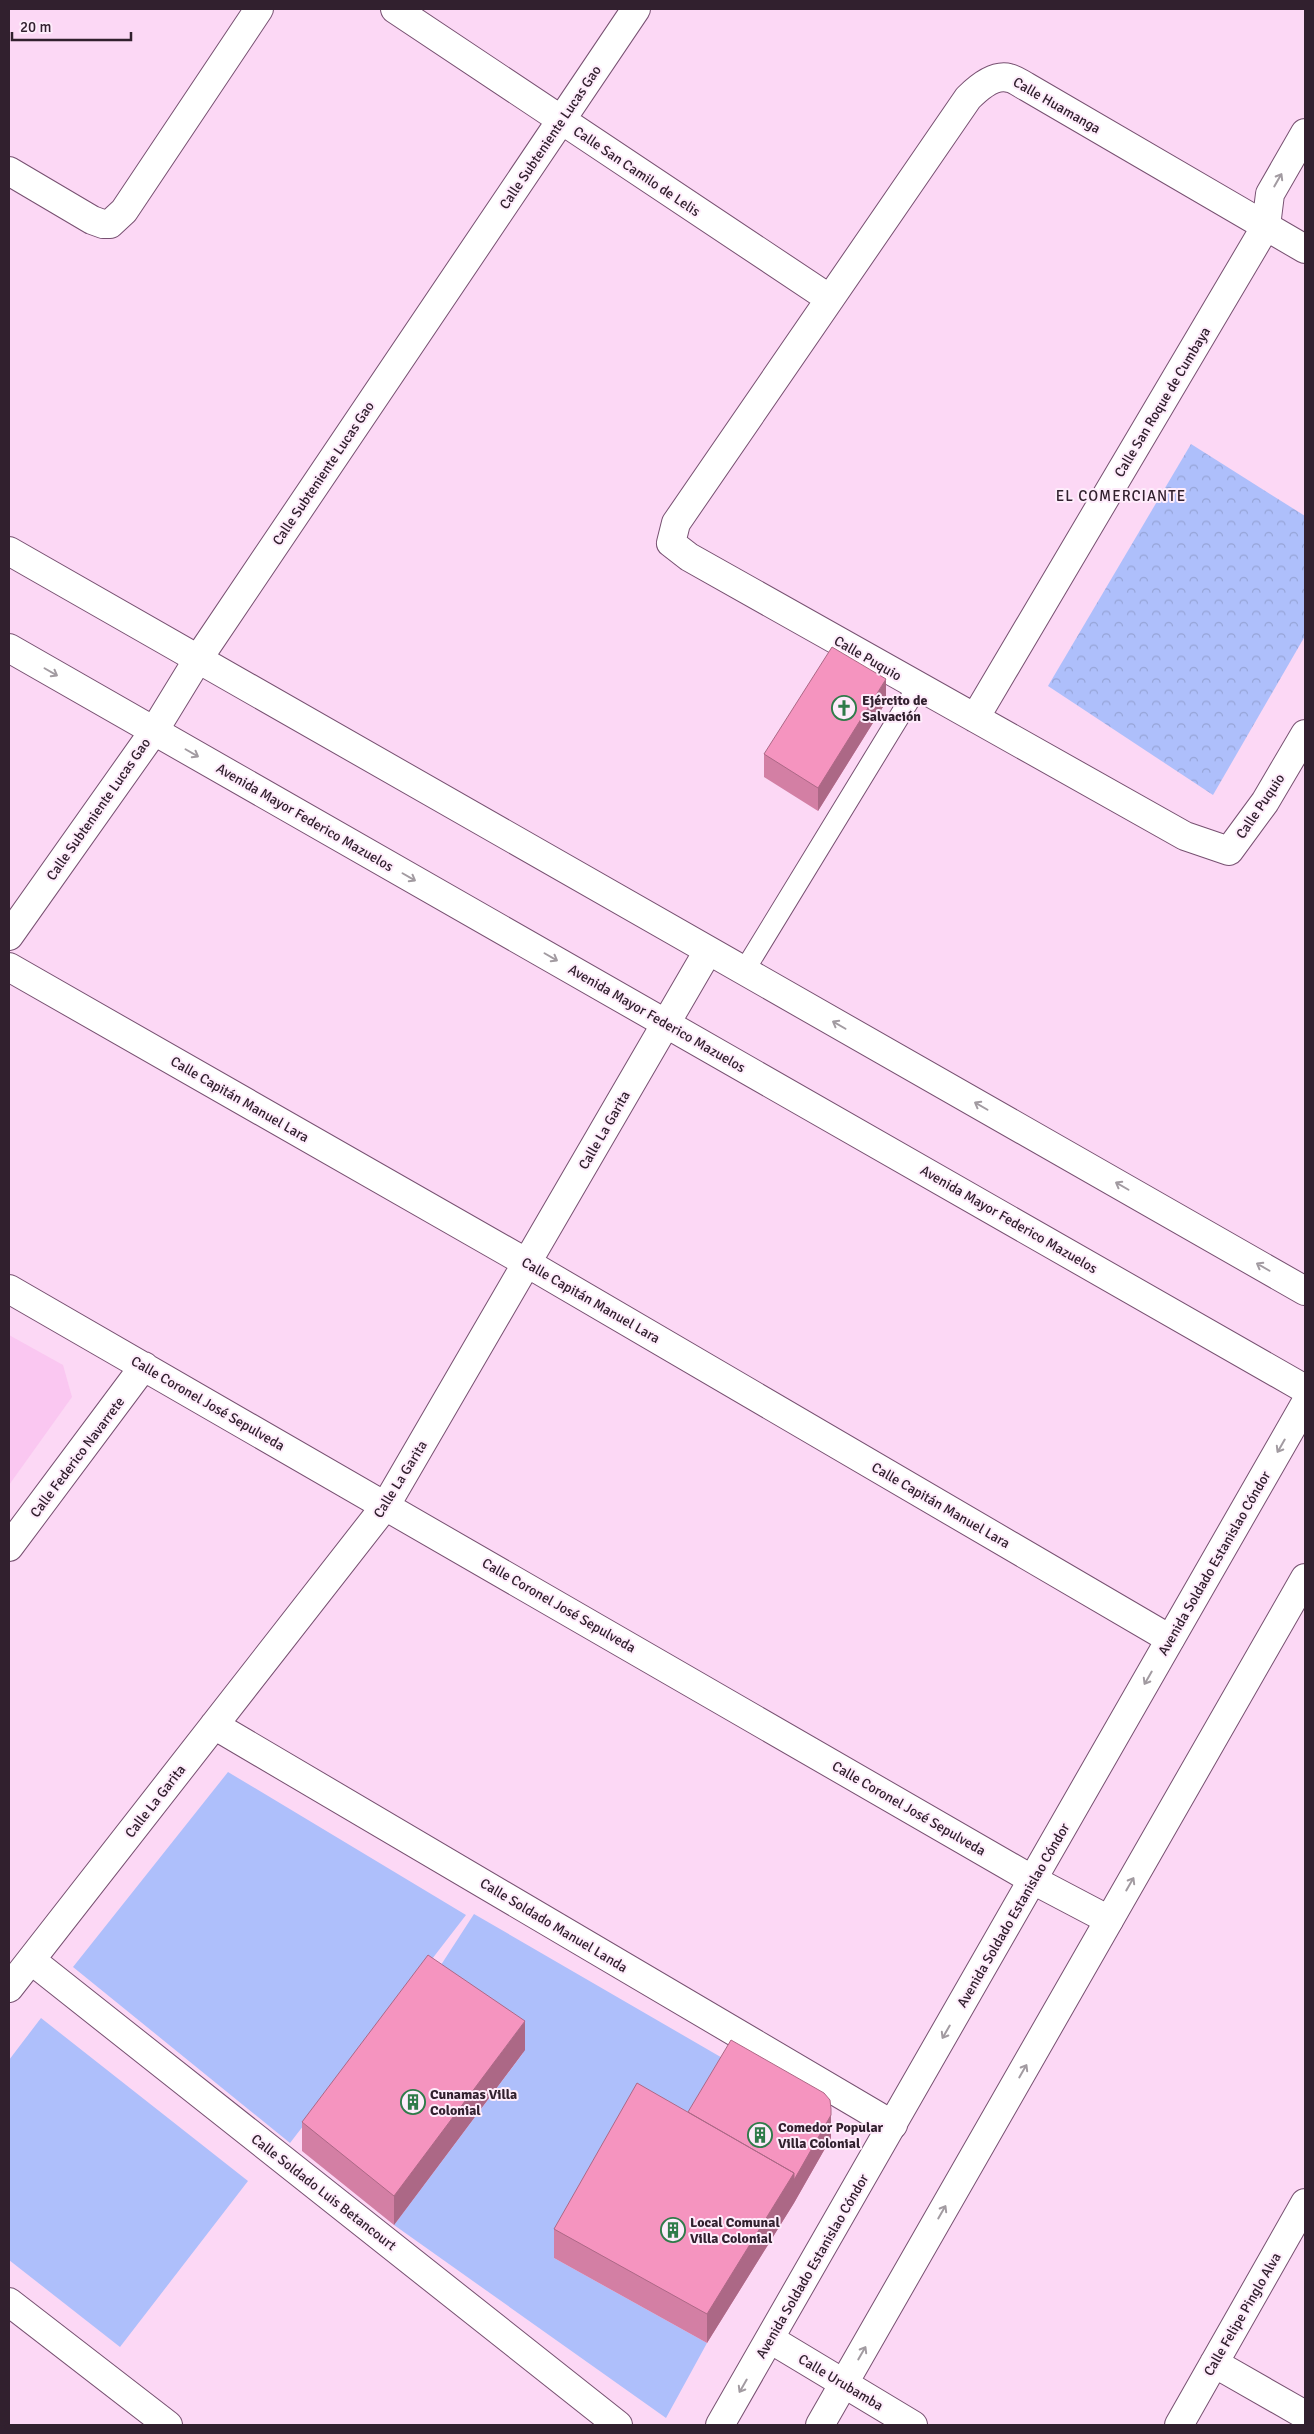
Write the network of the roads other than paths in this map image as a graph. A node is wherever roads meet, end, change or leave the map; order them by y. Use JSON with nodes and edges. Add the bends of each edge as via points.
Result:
{"nodes":[{"id":1,"x":259,"y":9,"type":"edge"},
{"id":2,"x":395,"y":9,"type":"edge"},
{"id":3,"x":636,"y":9,"type":"edge"},
{"id":4,"x":561,"y":120,"type":"junction"},
{"id":5,"x":1305,"y":133,"type":"edge"},
{"id":6,"x":9,"y":171,"type":"edge"},
{"id":7,"x":1266,"y":226,"type":"junction"},
{"id":8,"x":1305,"y":249,"type":"edge"},
{"id":9,"x":830,"y":299,"type":"junction"},
{"id":10,"x":9,"y":551,"type":"edge"},
{"id":11,"x":9,"y":648,"type":"edge"},
{"id":12,"x":198,"y":659,"type":"junction"},
{"id":13,"x":918,"y":686,"type":"junction"},
{"id":14,"x":975,"y":718,"type":"junction"},
{"id":15,"x":154,"y":731,"type":"junction"},
{"id":16,"x":1305,"y":734,"type":"edge"},
{"id":17,"x":9,"y":936,"type":"edge"},
{"id":18,"x":708,"y":951,"type":"junction"},
{"id":19,"x":9,"y":967,"type":"edge"},
{"id":20,"x":744,"y":971,"type":"junction"},
{"id":21,"x":666,"y":1023,"type":"junction"},
{"id":22,"x":527,"y":1263,"type":"junction"},
{"id":23,"x":9,"y":1289,"type":"edge"},
{"id":24,"x":1305,"y":1291,"type":"edge"},
{"id":25,"x":144,"y":1366,"type":"junction"},
{"id":26,"x":1305,"y":1388,"type":"edge"},
{"id":27,"x":1305,"y":1404,"type":"edge"},
{"id":28,"x":386,"y":1505,"type":"junction"},
{"id":29,"x":9,"y":1547,"type":"edge"},
{"id":30,"x":1305,"y":1578,"type":"edge"},
{"id":31,"x":1170,"y":1639,"type":"junction"},
{"id":32,"x":214,"y":1725,"type":"junction"},
{"id":33,"x":1033,"y":1880,"type":"junction"},
{"id":34,"x":1109,"y":1920,"type":"junction"},
{"id":35,"x":31,"y":1960,"type":"junction"},
{"id":36,"x":9,"y":1988,"type":"edge"},
{"id":37,"x":893,"y":2125,"type":"junction"},
{"id":38,"x":1305,"y":2204,"type":"edge"},
{"id":39,"x":9,"y":2302,"type":"edge"},
{"id":40,"x":770,"y":2339,"type":"junction"},
{"id":41,"x":1214,"y":2363,"type":"junction"},
{"id":42,"x":844,"y":2384,"type":"junction"},
{"id":43,"x":1305,"y":2414,"type":"edge"},
{"id":44,"x":168,"y":2425,"type":"edge"},
{"id":45,"x":618,"y":2425,"type":"edge"},
{"id":46,"x":720,"y":2425,"type":"edge"},
{"id":47,"x":820,"y":2425,"type":"edge"},
{"id":48,"x":913,"y":2425,"type":"edge"},
{"id":49,"x":1179,"y":2425,"type":"edge"}],
"edges":[{"from":1,"to":6,"type":"street","via":[[124,211],[110,224],[92,220]]},
{"from":2,"to":4,"type":"street","name":"Calle San Camilo de Lelis"},
{"from":3,"to":4,"type":"street","name":"Calle Subteniente Lucas Gao"},
{"from":4,"to":9,"type":"street","name":"Calle San Camilo de Lelis"},
{"from":4,"to":12,"type":"street","name":"Calle Subteniente Lucas Gao"},
{"from":7,"to":5,"type":"street","name":"Calle San Roque de Cumbaya","one_way":true,"via":[[1270,194]]},
{"from":7,"to":8,"type":"street","name":"Calle Huamanga"},
{"from":7,"to":9,"type":"street","name":"Calle Huamanga","via":[[1027,87],[1008,77],[996,78],[968,98]]},
{"from":7,"to":14,"type":"street","name":"Calle San Roque de Cumbaya"},
{"from":9,"to":13,"type":"street","name":"Calle Puquio","via":[[676,523],[671,543],[689,557]]},
{"from":10,"to":12,"type":"street"},
{"from":11,"to":15,"type":"street","name":"Avenida Mayor Federico Mazuelos","one_way":true},
{"from":12,"to":15,"type":"street","name":"Calle Subteniente Lucas Gao"},
{"from":12,"to":18,"type":"street"},
{"from":13,"to":14,"type":"street","name":"Calle Puquio"},
{"from":13,"to":20,"type":"lane"},
{"from":14,"to":16,"type":"street","name":"Calle Puquio","via":[[1185,836],[1229,851],[1265,802]]},
{"from":15,"to":17,"type":"street","name":"Calle Subteniente Lucas Gao"},
{"from":15,"to":21,"type":"street","name":"Avenida Mayor Federico Mazuelos","one_way":true},
{"from":18,"to":20,"type":"street"},
{"from":18,"to":21,"type":"street","name":"Calle La Garita"},
{"from":19,"to":22,"type":"street","name":"Calle Capitán Manuel Lara"},
{"from":24,"to":20,"type":"street","one_way":true},
{"from":21,"to":22,"type":"street","name":"Calle La Garita"},
{"from":21,"to":26,"type":"street","name":"Avenida Mayor Federico Mazuelos"},
{"from":22,"to":28,"type":"street","name":"Calle La Garita"},
{"from":22,"to":31,"type":"street","name":"Calle Capitán Manuel Lara"},
{"from":23,"to":25,"type":"street","name":"Calle Coronel José Sepulveda"},
{"from":25,"to":28,"type":"street","name":"Calle Coronel José Sepulveda"},
{"from":25,"to":29,"type":"street","name":"Calle Federico Navarrete"},
{"from":27,"to":31,"type":"street","name":"Avenida Soldado Estanislao Cóndor","one_way":true},
{"from":28,"to":32,"type":"street","name":"Calle La Garita"},
{"from":28,"to":33,"type":"street","name":"Calle Coronel José Sepulveda"},
{"from":34,"to":30,"type":"street","one_way":true},
{"from":31,"to":33,"type":"street","name":"Avenida Soldado Estanislao Cóndor","one_way":true},
{"from":32,"to":35,"type":"street","name":"Calle La Garita"},
{"from":32,"to":37,"type":"street","name":"Calle Soldado Manuel Landa"},
{"from":33,"to":34,"type":"street","name":"Calle Coronel José Sepulveda"},
{"from":33,"to":37,"type":"street","name":"Avenida Soldado Estanislao Cóndor","one_way":true},
{"from":42,"to":34,"type":"street","one_way":true},
{"from":35,"to":36,"type":"street","name":"Calle La Garita"},
{"from":35,"to":45,"type":"street","name":"Calle Soldado Luis Betancourt"},
{"from":37,"to":40,"type":"street","name":"Avenida Soldado Estanislao Cóndor"},
{"from":38,"to":41,"type":"street","name":"Calle Felipe Pinglo Alva"},
{"from":39,"to":44,"type":"street"},
{"from":40,"to":42,"type":"street","name":"Calle Urubamba"},
{"from":40,"to":46,"type":"street","name":"Avenida Soldado Estanislao Cóndor","one_way":true},
{"from":41,"to":43,"type":"street"},
{"from":41,"to":49,"type":"street","name":"Calle Felipe Pinglo Alva"},
{"from":42,"to":47,"type":"street"},
{"from":42,"to":48,"type":"street","name":"Calle Urubamba"}]}
